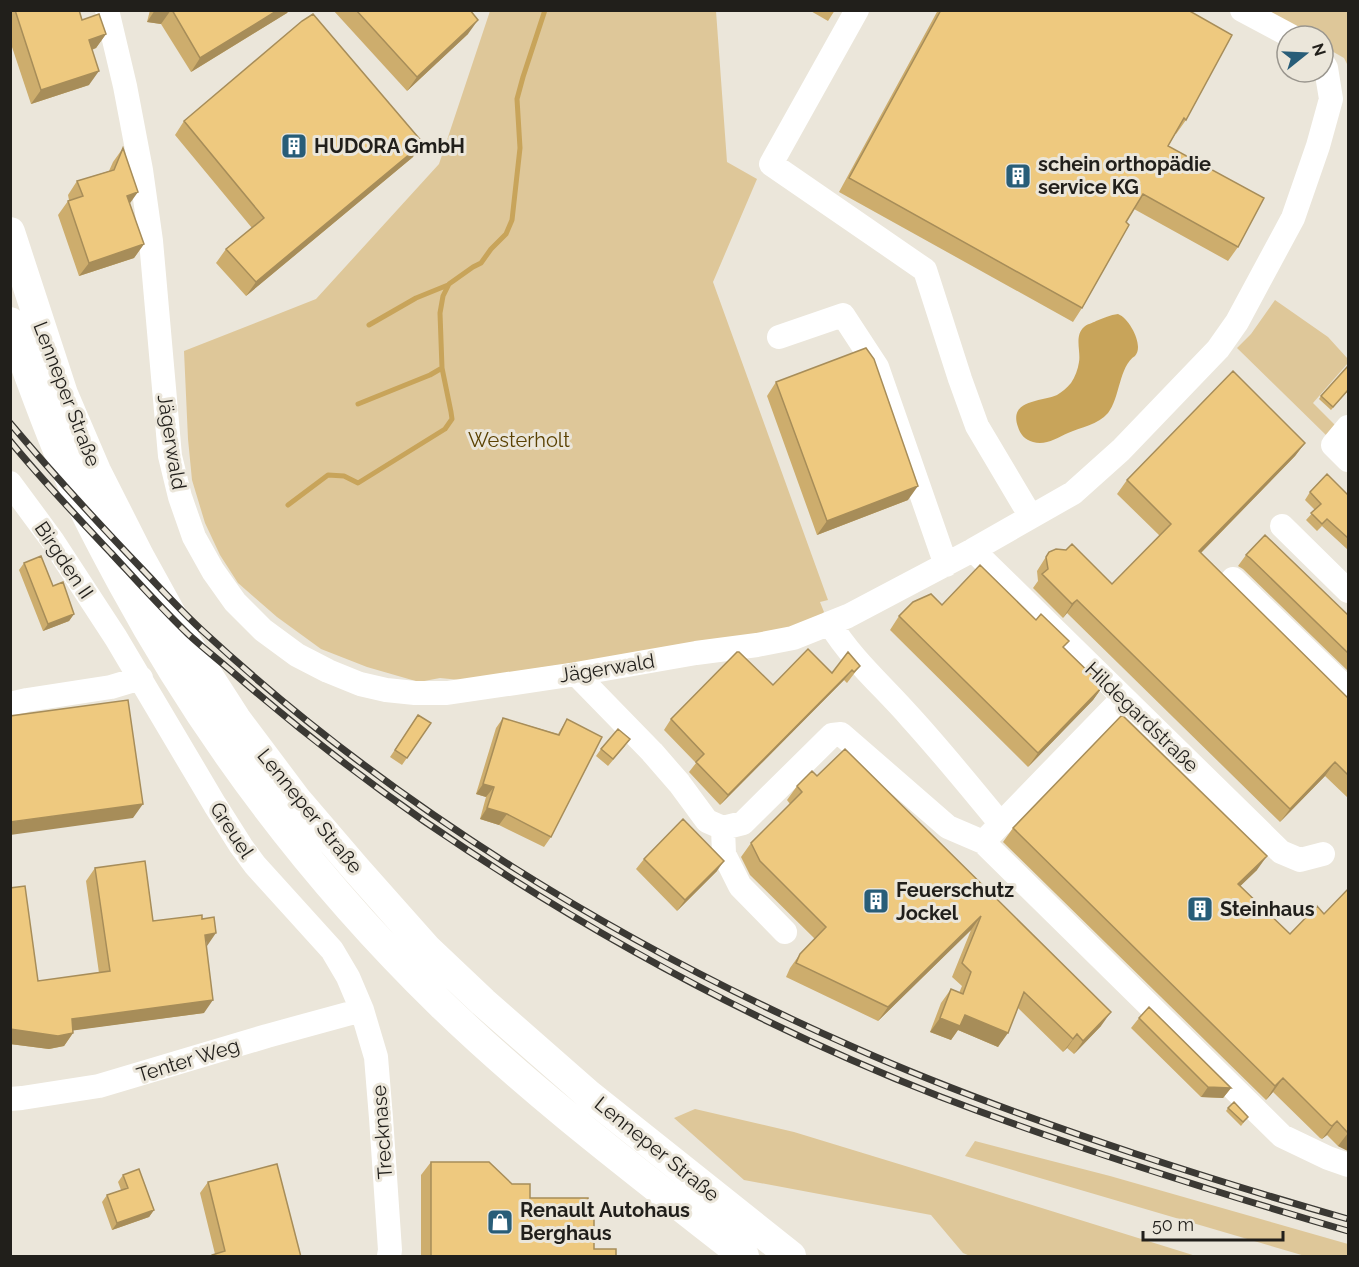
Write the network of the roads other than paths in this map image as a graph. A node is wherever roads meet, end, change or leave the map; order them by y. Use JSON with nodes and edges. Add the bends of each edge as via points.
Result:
{"nodes":[{"id":1,"x":107,"y":10,"type":"edge"},
{"id":2,"x":857,"y":10,"type":"edge"},
{"id":3,"x":1242,"y":10,"type":"edge"},
{"id":4,"x":1275,"y":28,"type":"edge"},
{"id":5,"x":1329,"y":84,"type":"edge"},
{"id":6,"x":10,"y":232,"type":"edge"},
{"id":7,"x":10,"y":322,"type":"edge"},
{"id":8,"x":779,"y":337,"type":"dead end"},
{"id":9,"x":52,"y":400,"type":"junction"},
{"id":10,"x":10,"y":483,"type":"edge"},
{"id":11,"x":1030,"y":517,"type":"junction"},
{"id":12,"x":1282,"y":526,"type":"dead end"},
{"id":13,"x":973,"y":550,"type":"junction"},
{"id":14,"x":946,"y":565,"type":"junction"},
{"id":15,"x":1233,"y":579,"type":"dead end"},
{"id":16,"x":1348,"y":591,"type":"edge"},
{"id":17,"x":827,"y":625,"type":"junction"},
{"id":18,"x":116,"y":638,"type":"joint"},
{"id":19,"x":576,"y":674,"type":"junction"},
{"id":20,"x":141,"y":678,"type":"junction"},
{"id":21,"x":1346,"y":683,"type":"edge"},
{"id":22,"x":1123,"y":698,"type":"junction"},
{"id":23,"x":10,"y":704,"type":"edge"},
{"id":24,"x":226,"y":729,"type":"junction"},
{"id":25,"x":1001,"y":824,"type":"junction"},
{"id":26,"x":723,"y":828,"type":"junction"},
{"id":27,"x":983,"y":842,"type":"junction"},
{"id":28,"x":1323,"y":854,"type":"dead end"},
{"id":29,"x":785,"y":932,"type":"dead end"},
{"id":30,"x":362,"y":1010,"type":"junction"},
{"id":31,"x":10,"y":1099,"type":"edge"},
{"id":32,"x":1348,"y":1165,"type":"edge"},
{"id":33,"x":389,"y":1257,"type":"edge"},
{"id":34,"x":744,"y":1257,"type":"edge"},
{"id":35,"x":790,"y":1257,"type":"edge"}],
"edges":[{"from":1,"to":19,"type":"street","name":"Jägerwald","via":[[141,170],[170,456],[194,537],[213,571],[235,602],[263,630],[297,655],[360,684],[415,693],[447,693]]},
{"from":2,"to":11,"type":"street","via":[[771,164],[924,270],[977,426]]},
{"from":3,"to":4,"type":"street"},
{"from":5,"to":11,"type":"street","via":[[1331,99],[1293,218],[1218,350],[1121,450],[1073,493]]},
{"from":6,"to":9,"type":"main road","name":"Lenneper Straße"},
{"from":7,"to":9,"type":"main road","name":"Lenneper Straße"},
{"from":8,"to":14,"type":"street","via":[[843,315],[877,367]]},
{"from":9,"to":24,"type":"main road","name":"Lenneper Straße","via":[[72,483],[107,555],[163,655]]},
{"from":10,"to":18,"type":"street","name":"Birgden II"},
{"from":11,"to":13,"type":"street"},
{"from":12,"to":16,"type":"street"},
{"from":13,"to":14,"type":"street"},
{"from":13,"to":22,"type":"street","name":"Hildegardstraße"},
{"from":14,"to":17,"type":"street"},
{"from":15,"to":21,"type":"street"},
{"from":17,"to":19,"type":"street","name":"Jägerwald","via":[[771,643]]},
{"from":17,"to":25,"type":"street"},
{"from":18,"to":20,"type":"street","name":"Greuel"},
{"from":19,"to":26,"type":"street","via":[[679,783],[707,821]]},
{"from":20,"to":23,"type":"street"},
{"from":20,"to":30,"type":"street","name":"Greuel","via":[[241,846],[332,950],[346,971]]},
{"from":22,"to":25,"type":"street"},
{"from":22,"to":28,"type":"street","name":"Hildegardstraße","via":[[1281,852],[1300,860]]},
{"from":24,"to":34,"type":"main road","name":"Lenneper Straße","via":[[279,823],[355,915],[434,997],[605,1148]]},
{"from":24,"to":35,"type":"main road","name":"Lenneper Straße","via":[[304,808],[421,942],[483,1002],[589,1095]]},
{"from":25,"to":27,"type":"street"},
{"from":26,"to":27,"type":"street","via":[[743,823],[832,735],[841,734],[948,827]]},
{"from":26,"to":29,"type":"street","via":[[723,854],[740,886]]},
{"from":27,"to":32,"type":"street","via":[[1282,1136]]},
{"from":30,"to":31,"type":"street","name":"Tenter Weg","via":[[99,1086]]},
{"from":30,"to":33,"type":"street","name":"Trecknase","via":[[375,1057]]}]}
